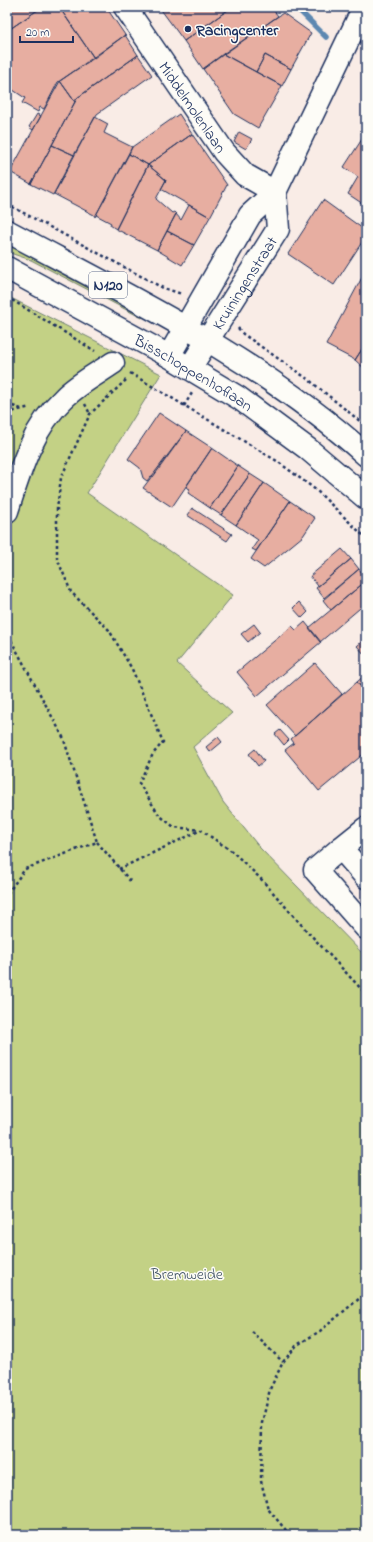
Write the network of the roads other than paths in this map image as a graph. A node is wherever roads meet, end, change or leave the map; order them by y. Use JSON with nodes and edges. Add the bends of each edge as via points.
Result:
{"nodes":[{"id":1,"x":125,"y":7,"type":"edge"},
{"id":2,"x":364,"y":7,"type":"edge"},
{"id":3,"x":275,"y":192,"type":"junction"},
{"id":4,"x":7,"y":231,"type":"edge"},
{"id":5,"x":7,"y":268,"type":"edge"},
{"id":6,"x":187,"y":327,"type":"junction"},
{"id":7,"x":209,"y":340,"type":"junction"},
{"id":8,"x":169,"y":356,"type":"junction"},
{"id":9,"x":121,"y":368,"type":"road end"},
{"id":10,"x":190,"y":368,"type":"junction"},
{"id":11,"x":366,"y":455,"type":"edge"},
{"id":12,"x":366,"y":498,"type":"edge"},
{"id":13,"x":7,"y":511,"type":"edge"},
{"id":14,"x":366,"y":828,"type":"edge"},
{"id":15,"x":341,"y":848,"type":"junction"},
{"id":16,"x":366,"y":877,"type":"edge"},
{"id":17,"x":366,"y":928,"type":"edge"}],
"edges":[{"from":1,"to":3,"type":"street","name":"Middelmolenlaan","via":[[224,152],[245,175]]},
{"from":2,"to":3,"type":"street","name":"Kruiningenstraat"},
{"from":3,"to":6,"type":"street","name":"Kruiningenstraat","via":[[250,215]]},
{"from":3,"to":7,"type":"street","name":"Kruiningenstraat","via":[[278,229]]},
{"from":4,"to":6,"type":"street","number":"N120"},
{"from":5,"to":8,"type":"street","name":"Bisschoppenhoflaan","number":"N120"},
{"from":6,"to":7,"type":"street","number":"N120"},
{"from":6,"to":8,"type":"street","name":"Kruiningenstraat"},
{"from":7,"to":10,"type":"street","name":"Kruiningenstraat"},
{"from":7,"to":11,"type":"street","number":"N120","via":[[284,389]]},
{"from":8,"to":10,"type":"street","name":"Bisschoppenhoflaan","number":"N120"},
{"from":9,"to":13,"type":"street","via":[[77,387],[46,417],[30,448]]},
{"from":10,"to":12,"type":"street","name":"Bisschoppenhoflaan","number":"N120","via":[[263,415]]},
{"from":14,"to":15,"type":"street"},
{"from":15,"to":16,"type":"street"},
{"from":15,"to":17,"type":"street","via":[[315,870]]}]}
